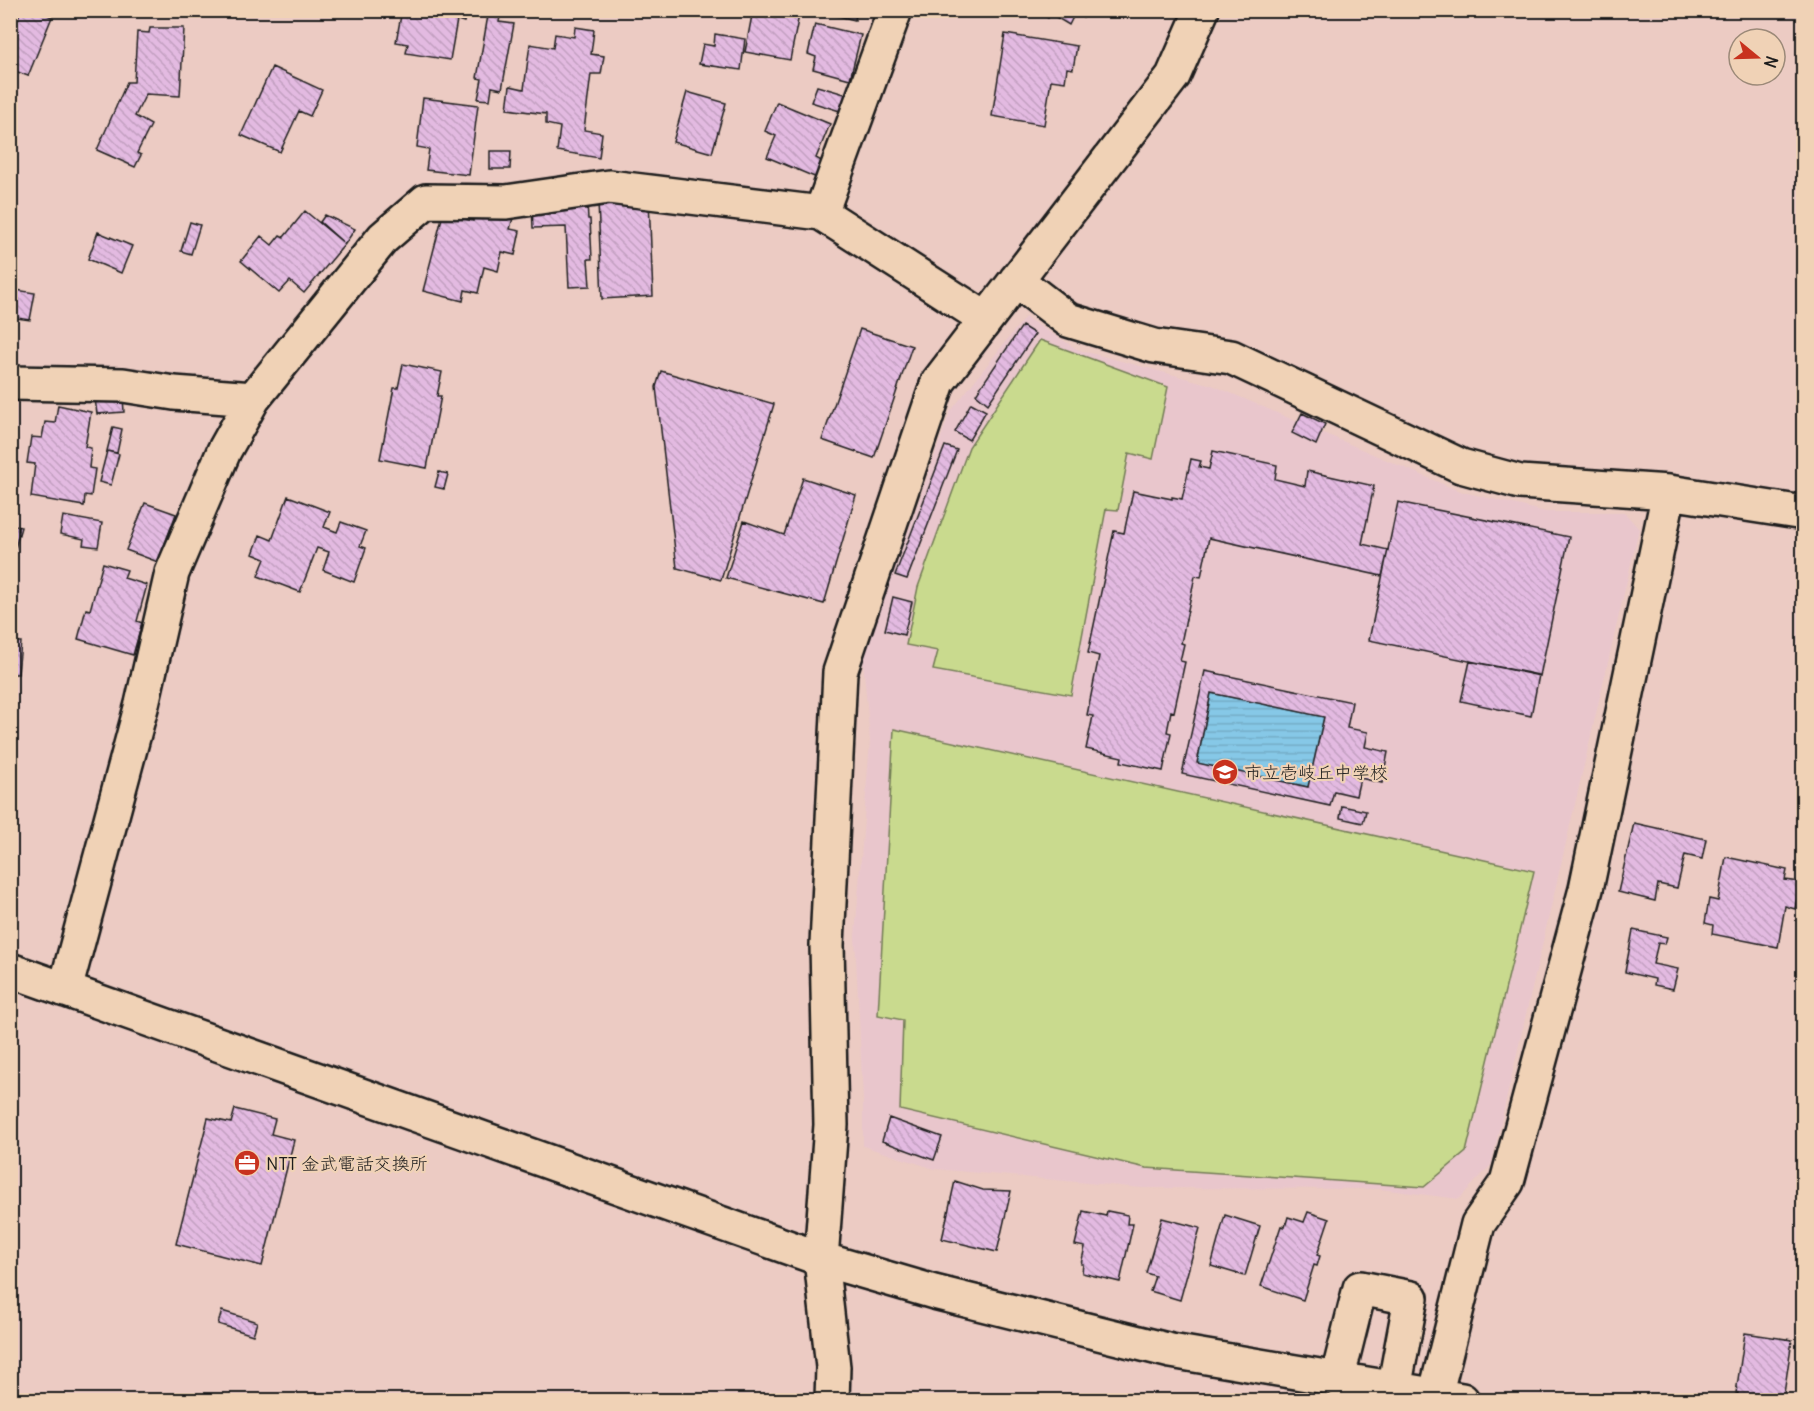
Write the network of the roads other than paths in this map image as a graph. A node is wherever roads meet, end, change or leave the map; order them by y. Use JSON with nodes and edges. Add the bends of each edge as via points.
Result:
{"nodes":[{"id":1,"x":895,"y":10,"type":"edge"},
{"id":2,"x":1202,"y":10,"type":"edge"},
{"id":3,"x":821,"y":213,"type":"junction"},
{"id":4,"x":1016,"y":280,"type":"junction"},
{"id":5,"x":986,"y":319,"type":"junction"},
{"id":6,"x":10,"y":382,"type":"edge"},
{"id":7,"x":253,"y":399,"type":"junction"},
{"id":8,"x":1669,"y":492,"type":"junction"},
{"id":9,"x":1803,"y":513,"type":"edge"},
{"id":10,"x":10,"y":970,"type":"edge"},
{"id":11,"x":65,"y":990,"type":"junction"},
{"id":12,"x":821,"y":1258,"type":"junction"},
{"id":13,"x":1337,"y":1380,"type":"junction"},
{"id":14,"x":1394,"y":1389,"type":"junction"},
{"id":15,"x":1449,"y":1398,"type":"edge"},
{"id":16,"x":832,"y":1401,"type":"edge"}],
"edges":[{"from":1,"to":3,"type":"street"},
{"from":2,"to":4,"type":"street","via":[[1173,76]]},
{"from":3,"to":5,"type":"street"},
{"from":3,"to":7,"type":"street","via":[[609,187],[506,202],[426,201],[383,238]]},
{"from":4,"to":5,"type":"street"},
{"from":4,"to":8,"type":"street","via":[[1068,320],[1154,346],[1230,357],[1461,466],[1520,482]]},
{"from":5,"to":12,"type":"street","via":[[938,382],[840,672],[827,945],[831,1125]]},
{"from":6,"to":7,"type":"street","via":[[123,385]]},
{"from":7,"to":11,"type":"street","via":[[224,451],[172,573],[142,704]]},
{"from":8,"to":9,"type":"street"},
{"from":8,"to":15,"type":"street","via":[[1586,889],[1507,1182],[1478,1224]]},
{"from":10,"to":11,"type":"street"},
{"from":11,"to":12,"type":"street"},
{"from":12,"to":13,"type":"street","via":[[934,1292],[1171,1351]]},
{"from":12,"to":16,"type":"street","via":[[833,1367]]},
{"from":13,"to":14,"type":"street"},
{"from":13,"to":14,"type":"street","via":[[1360,1287],[1412,1298]]},
{"from":14,"to":15,"type":"street"}]}
